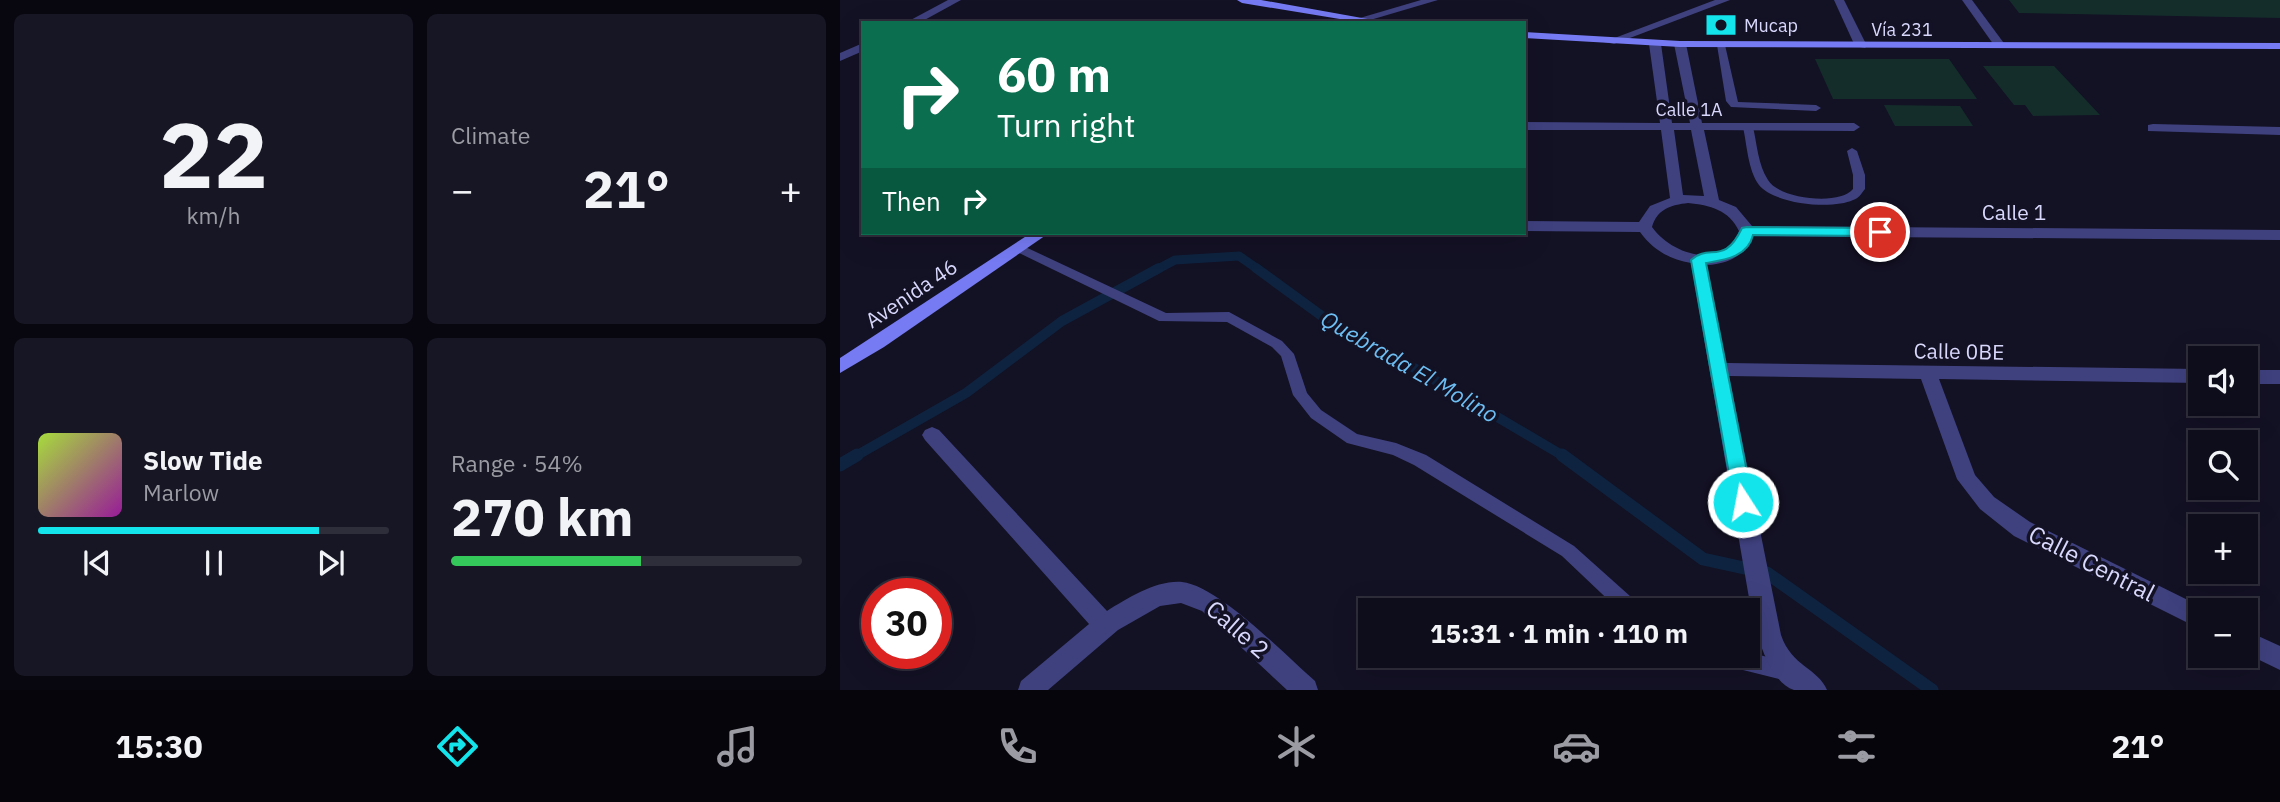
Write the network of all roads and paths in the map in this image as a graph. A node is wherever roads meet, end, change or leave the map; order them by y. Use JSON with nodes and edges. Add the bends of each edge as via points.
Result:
{"nodes":[{"id":1,"x":956,"y":0,"type":"edge"},
{"id":2,"x":1242,"y":0,"type":"edge"},
{"id":3,"x":1433,"y":0,"type":"edge"},
{"id":4,"x":1725,"y":0,"type":"edge"},
{"id":5,"x":1839,"y":0,"type":"edge"},
{"id":6,"x":1967,"y":0,"type":"edge"},
{"id":7,"x":914,"y":21,"type":"edge"},
{"id":8,"x":1351,"y":21,"type":"edge"},
{"id":9,"x":1360,"y":21,"type":"edge"},
{"id":10,"x":1526,"y":35,"type":"edge"},
{"id":11,"x":1610,"y":43,"type":"junction"},
{"id":12,"x":1656,"y":44,"type":"junction"},
{"id":13,"x":1680,"y":44,"type":"junction"},
{"id":14,"x":1721,"y":45,"type":"junction"},
{"id":15,"x":1861,"y":46,"type":"junction"},
{"id":16,"x":2000,"y":46,"type":"junction"},
{"id":17,"x":2280,"y":46,"type":"edge"},
{"id":18,"x":861,"y":47,"type":"edge"},
{"id":19,"x":840,"y":58,"type":"edge"},
{"id":20,"x":1816,"y":108,"type":"dead end"},
{"id":21,"x":1526,"y":126,"type":"edge"},
{"id":22,"x":1667,"y":127,"type":"junction"},
{"id":23,"x":1697,"y":127,"type":"junction"},
{"id":24,"x":1748,"y":127,"type":"junction"},
{"id":25,"x":1854,"y":127,"type":"dead end"},
{"id":26,"x":2154,"y":128,"type":"dead end"},
{"id":27,"x":2280,"y":131,"type":"edge"},
{"id":28,"x":1852,"y":151,"type":"dead end"},
{"id":29,"x":1677,"y":200,"type":"junction"},
{"id":30,"x":1712,"y":201,"type":"junction"},
{"id":31,"x":1526,"y":226,"type":"edge"},
{"id":32,"x":1645,"y":228,"type":"junction"},
{"id":33,"x":1747,"y":231,"type":"junction"},
{"id":34,"x":1038,"y":235,"type":"edge"},
{"id":35,"x":2280,"y":235,"type":"edge"},
{"id":36,"x":1019,"y":248,"type":"junction"},
{"id":37,"x":1698,"y":260,"type":"junction"},
{"id":38,"x":840,"y":366,"type":"edge"},
{"id":39,"x":1717,"y":369,"type":"junction"},
{"id":40,"x":1928,"y":374,"type":"junction"},
{"id":41,"x":2188,"y":376,"type":"edge"},
{"id":42,"x":2258,"y":377,"type":"edge"},
{"id":43,"x":2280,"y":377,"type":"edge"},
{"id":44,"x":932,"y":435,"type":"dead end"},
{"id":45,"x":1619,"y":598,"type":"edge"},
{"id":46,"x":2188,"y":612,"type":"edge"},
{"id":47,"x":1105,"y":625,"type":"junction"},
{"id":48,"x":2258,"y":647,"type":"edge"},
{"id":49,"x":2280,"y":658,"type":"edge"},
{"id":50,"x":1760,"y":665,"type":"edge"},
{"id":51,"x":1787,"y":671,"type":"junction"},
{"id":52,"x":1030,"y":690,"type":"edge"},
{"id":53,"x":1306,"y":690,"type":"edge"},
{"id":54,"x":1815,"y":690,"type":"edge"}],
"edges":[{"from":1,"to":7,"type":"street"},
{"from":2,"to":8,"type":"main road"},
{"from":3,"to":9,"type":"street"},
{"from":4,"to":11,"type":"street"},
{"from":5,"to":15,"type":"street"},
{"from":6,"to":16,"type":"street"},
{"from":10,"to":11,"type":"main road","name":"Vía 231"},
{"from":11,"to":12,"type":"main road","name":"Vía 231"},
{"from":12,"to":13,"type":"main road","name":"Vía 231"},
{"from":12,"to":22,"type":"street"},
{"from":13,"to":14,"type":"main road","name":"Vía 231"},
{"from":13,"to":23,"type":"street"},
{"from":14,"to":15,"type":"main road","name":"Vía 231"},
{"from":14,"to":20,"type":"lane","via":[[1735,105]]},
{"from":15,"to":16,"type":"main road","name":"Vía 231"},
{"from":16,"to":17,"type":"main road","name":"Vía 231"},
{"from":18,"to":19,"type":"street"},
{"from":21,"to":22,"type":"street","name":"Calle 1A"},
{"from":22,"to":23,"type":"street","name":"Calle 1A"},
{"from":22,"to":29,"type":"street"},
{"from":23,"to":24,"type":"street","name":"Calle 1A"},
{"from":23,"to":30,"type":"street"},
{"from":24,"to":25,"type":"street","name":"Calle 1A"},
{"from":24,"to":28,"type":"lane","via":[[1763,183],[1773,193],[1790,198],[1836,201],[1852,197],[1859,189]]},
{"from":26,"to":27,"type":"street"},
{"from":29,"to":30,"type":"street"},
{"from":29,"to":32,"type":"street","via":[[1650,213]]},
{"from":30,"to":33,"type":"street","via":[[1736,213]]},
{"from":31,"to":32,"type":"street"},
{"from":32,"to":37,"type":"street","via":[[1662,249]]},
{"from":33,"to":35,"type":"street","name":"Calle 1"},
{"from":33,"to":37,"type":"street","via":[[1745,240],[1728,255]]},
{"from":34,"to":36,"type":"main road","name":"Avenida 46"},
{"from":36,"to":38,"type":"main road","name":"Avenida 46"},
{"from":36,"to":45,"type":"lane","via":[[1164,318],[1229,317],[1277,344],[1287,354],[1300,395],[1316,414],[1353,439],[1420,460],[1568,551]]},
{"from":37,"to":39,"type":"street"},
{"from":39,"to":40,"type":"street","name":"Calle 0BE"},
{"from":39,"to":51,"type":"street","via":[[1765,621],[1774,653]]},
{"from":40,"to":41,"type":"street","name":"Calle 0BE"},
{"from":40,"to":46,"type":"street","name":"Calle Central","via":[[1968,478],[1987,503],[2022,528]]},
{"from":42,"to":43,"type":"street"},
{"from":44,"to":47,"type":"street"},
{"from":47,"to":52,"type":"street"},
{"from":47,"to":53,"type":"street","name":"Calle 2","via":[[1154,597],[1177,593],[1200,597]]},
{"from":48,"to":49,"type":"street"},
{"from":50,"to":51,"type":"lane"},
{"from":51,"to":54,"type":"street"}]}
